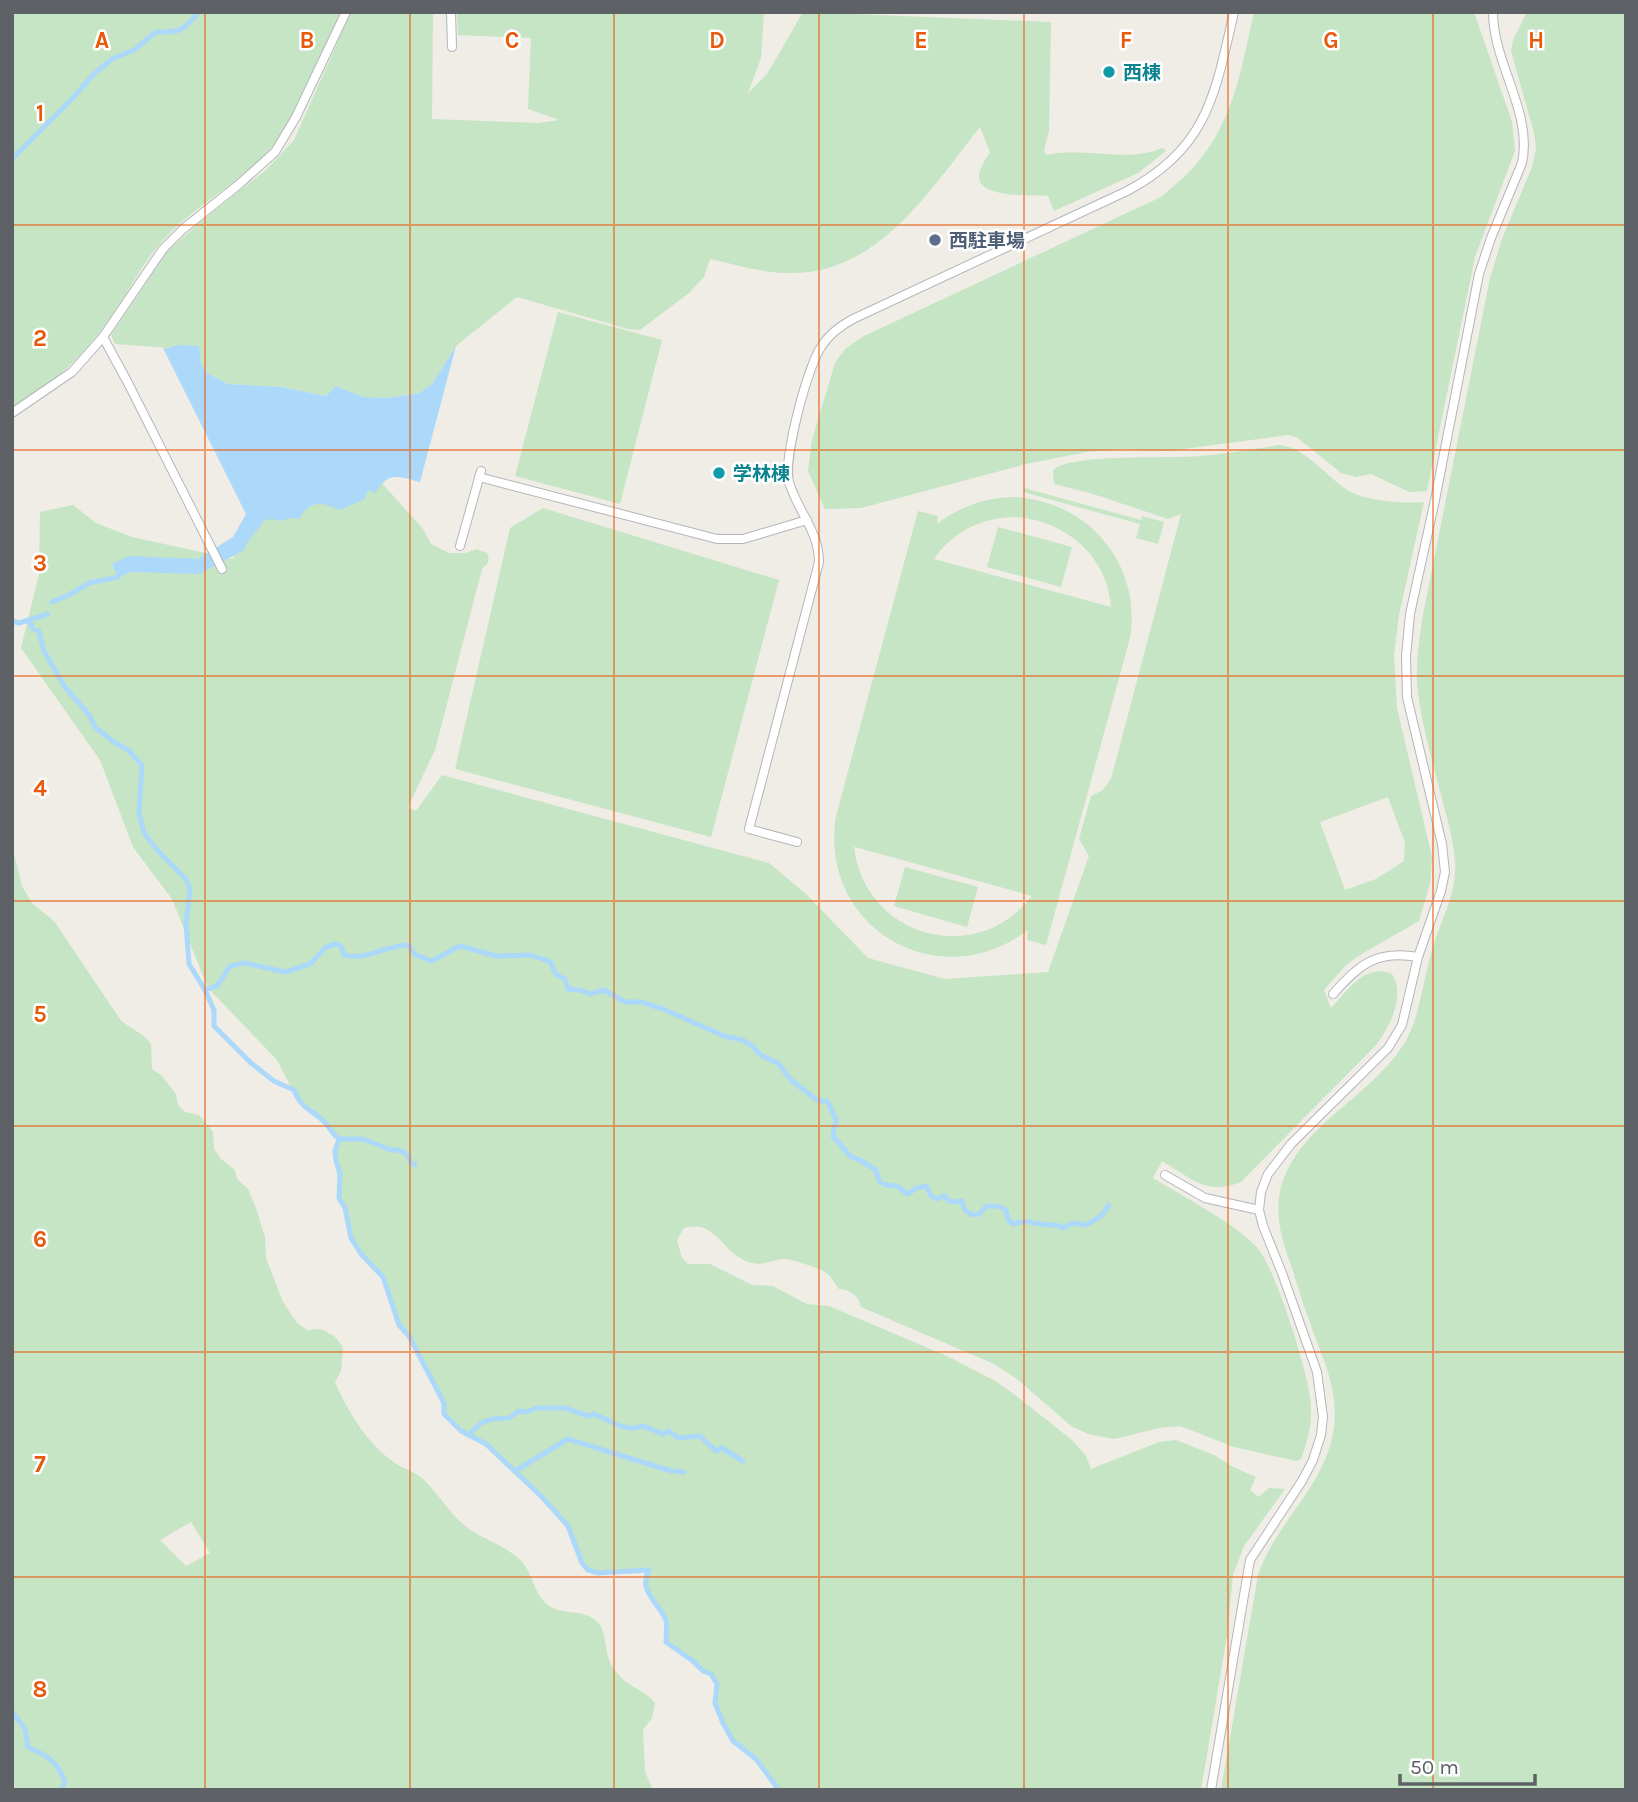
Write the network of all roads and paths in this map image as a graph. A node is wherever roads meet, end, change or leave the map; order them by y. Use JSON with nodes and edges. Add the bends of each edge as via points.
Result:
{"nodes":[{"id":1,"x":346,"y":12,"type":"edge"},
{"id":2,"x":452,"y":12,"type":"edge"},
{"id":3,"x":1234,"y":12,"type":"edge"},
{"id":4,"x":1493,"y":12,"type":"edge"},
{"id":5,"x":452,"y":47,"type":"dead end"},
{"id":6,"x":103,"y":337,"type":"junction"},
{"id":7,"x":12,"y":412,"type":"edge"},
{"id":8,"x":807,"y":520,"type":"junction"},
{"id":9,"x":460,"y":546,"type":"dead end"},
{"id":10,"x":221,"y":568,"type":"dead end"},
{"id":11,"x":797,"y":842,"type":"dead end"},
{"id":12,"x":1418,"y":957,"type":"junction"},
{"id":13,"x":1333,"y":993,"type":"dead end"},
{"id":14,"x":1165,"y":1175,"type":"dead end"},
{"id":15,"x":1259,"y":1210,"type":"junction"},
{"id":16,"x":1210,"y":1790,"type":"edge"}],
"edges":[{"from":1,"to":6,"type":"lane","via":[[275,152],[163,249]]},
{"from":2,"to":5,"type":"lane"},
{"from":3,"to":8,"type":"lane","via":[[1215,92],[1203,120],[1177,156],[1153,177],[853,318],[825,340],[810,373],[788,464],[789,483]]},
{"from":4,"to":12,"type":"lane","via":[[1493,30],[1526,141],[1522,163],[1479,274],[1410,614],[1407,697],[1444,865],[1441,891]]},
{"from":6,"to":7,"type":"lane","via":[[66,377]]},
{"from":6,"to":10,"type":"lane"},
{"from":8,"to":9,"type":"lane","via":[[743,539],[718,539],[480,474]]},
{"from":8,"to":11,"type":"lane","via":[[817,544],[817,571],[749,829]]},
{"from":12,"to":13,"type":"lane","via":[[1401,954],[1374,959],[1354,971]]},
{"from":12,"to":15,"type":"lane","via":[[1396,1037],[1279,1159],[1261,1192]]},
{"from":14,"to":15,"type":"lane","via":[[1205,1198]]},
{"from":15,"to":16,"type":"lane","via":[[1317,1372],[1323,1417],[1313,1460],[1250,1560]]}]}
